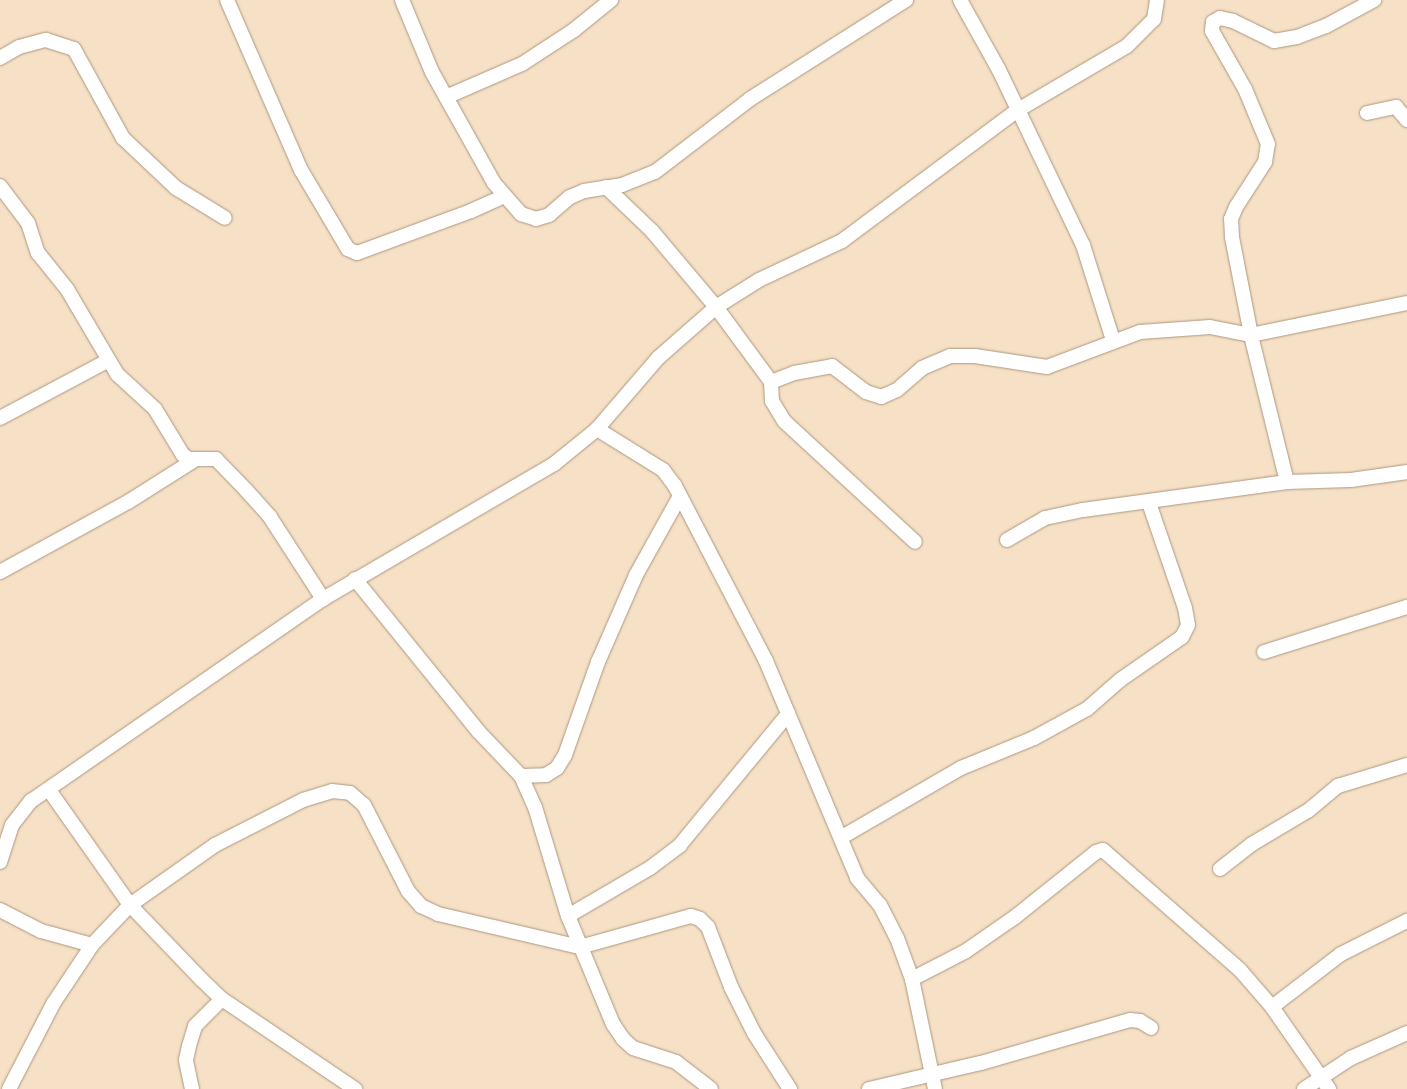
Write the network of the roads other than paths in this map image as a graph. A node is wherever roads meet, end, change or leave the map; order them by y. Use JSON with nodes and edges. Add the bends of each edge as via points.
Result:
{"nodes":[{"id":1,"x":226,"y":0,"type":"edge"},
{"id":2,"x":402,"y":0,"type":"edge"},
{"id":3,"x":611,"y":0,"type":"edge"},
{"id":4,"x":906,"y":0,"type":"edge"},
{"id":5,"x":960,"y":0,"type":"edge"},
{"id":6,"x":1157,"y":0,"type":"edge"},
{"id":7,"x":1374,"y":0,"type":"edge"},
{"id":8,"x":0,"y":58,"type":"edge"},
{"id":9,"x":446,"y":98,"type":"junction"},
{"id":10,"x":1018,"y":110,"type":"junction"},
{"id":11,"x":1367,"y":113,"type":"dead end"},
{"id":12,"x":1407,"y":120,"type":"edge"},
{"id":13,"x":0,"y":186,"type":"edge"},
{"id":14,"x":606,"y":187,"type":"junction"},
{"id":15,"x":504,"y":196,"type":"junction"},
{"id":16,"x":225,"y":218,"type":"dead end"},
{"id":17,"x":1407,"y":303,"type":"edge"},
{"id":18,"x":716,"y":307,"type":"junction"},
{"id":19,"x":1251,"y":335,"type":"junction"},
{"id":20,"x":1113,"y":340,"type":"junction"},
{"id":21,"x":107,"y":361,"type":"junction"},
{"id":22,"x":771,"y":382,"type":"junction"},
{"id":23,"x":0,"y":418,"type":"edge"},
{"id":24,"x":597,"y":429,"type":"junction"},
{"id":25,"x":196,"y":459,"type":"junction"},
{"id":26,"x":1407,"y":472,"type":"edge"},
{"id":27,"x":1287,"y":482,"type":"junction"},
{"id":28,"x":680,"y":496,"type":"junction"},
{"id":29,"x":1149,"y":503,"type":"junction"},
{"id":30,"x":1007,"y":540,"type":"dead end"},
{"id":31,"x":916,"y":542,"type":"dead end"},
{"id":32,"x":0,"y":572,"type":"edge"},
{"id":33,"x":355,"y":579,"type":"junction"},
{"id":34,"x":324,"y":599,"type":"junction"},
{"id":35,"x":1407,"y":607,"type":"edge"},
{"id":36,"x":1264,"y":652,"type":"dead end"},
{"id":37,"x":788,"y":714,"type":"junction"},
{"id":38,"x":1407,"y":765,"type":"edge"},
{"id":39,"x":521,"y":776,"type":"junction"},
{"id":40,"x":49,"y":790,"type":"junction"},
{"id":41,"x":842,"y":837,"type":"junction"},
{"id":42,"x":0,"y":862,"type":"edge"},
{"id":43,"x":1220,"y":869,"type":"dead end"},
{"id":44,"x":130,"y":905,"type":"junction"},
{"id":45,"x":0,"y":910,"type":"edge"},
{"id":46,"x":568,"y":916,"type":"junction"},
{"id":47,"x":1407,"y":921,"type":"edge"},
{"id":48,"x":92,"y":945,"type":"junction"},
{"id":49,"x":580,"y":947,"type":"junction"},
{"id":50,"x":912,"y":979,"type":"junction"},
{"id":51,"x":222,"y":999,"type":"junction"},
{"id":52,"x":1272,"y":1007,"type":"junction"},
{"id":53,"x":1151,"y":1028,"type":"dead end"},
{"id":54,"x":1407,"y":1033,"type":"edge"},
{"id":55,"x":931,"y":1075,"type":"junction"},
{"id":56,"x":1325,"y":1083,"type":"edge"},
{"id":57,"x":9,"y":1089,"type":"edge"},
{"id":58,"x":192,"y":1089,"type":"edge"},
{"id":59,"x":355,"y":1089,"type":"edge"},
{"id":60,"x":711,"y":1089,"type":"edge"},
{"id":61,"x":790,"y":1089,"type":"edge"},
{"id":62,"x":869,"y":1089,"type":"edge"},
{"id":63,"x":934,"y":1089,"type":"edge"},
{"id":64,"x":1304,"y":1089,"type":"edge"}],
"edges":[{"from":1,"to":15,"type":"street","via":[[301,170],[348,250],[357,252],[374,247]]},
{"from":2,"to":9,"type":"street","via":[[416,39]]},
{"from":3,"to":9,"type":"street","via":[[574,30],[522,64]]},
{"from":4,"to":14,"type":"street","via":[[750,99],[655,172],[640,180]]},
{"from":5,"to":10,"type":"street"},
{"from":6,"to":10,"type":"street","via":[[1154,19],[1128,46]]},
{"from":7,"to":19,"type":"street","via":[[1326,26],[1297,37],[1274,41],[1233,21],[1220,18],[1213,22],[1212,31],[1245,89],[1268,144],[1265,162],[1231,219]]},
{"from":8,"to":16,"type":"street","via":[[19,47],[46,40],[74,49],[123,138],[176,188]]},
{"from":9,"to":15,"type":"street"},
{"from":10,"to":18,"type":"street","via":[[876,219],[842,240],[759,280]]},
{"from":10,"to":20,"type":"street","via":[[1083,245]]},
{"from":11,"to":12,"type":"street","via":[[1396,107]]},
{"from":13,"to":21,"type":"street","via":[[28,223],[38,253],[67,289]]},
{"from":14,"to":15,"type":"street","via":[[570,197],[549,215],[536,219],[521,214]]},
{"from":14,"to":18,"type":"street","via":[[652,232]]},
{"from":17,"to":19,"type":"street"},
{"from":18,"to":22,"type":"street"},
{"from":18,"to":24,"type":"street","via":[[658,358]]},
{"from":19,"to":20,"type":"street","via":[[1210,327],[1140,332]]},
{"from":19,"to":27,"type":"street"},
{"from":20,"to":22,"type":"street","via":[[1047,366],[975,356],[950,356],[922,368],[897,390],[881,396],[866,392],[832,366],[794,373]]},
{"from":21,"to":23,"type":"street"},
{"from":21,"to":25,"type":"street","via":[[140,398],[155,409],[183,455]]},
{"from":22,"to":31,"type":"street","via":[[772,401],[784,421]]},
{"from":24,"to":28,"type":"street","via":[[663,470]]},
{"from":24,"to":33,"type":"street","via":[[554,464]]},
{"from":25,"to":32,"type":"street","via":[[128,502]]},
{"from":25,"to":34,"type":"street","via":[[216,459],[246,490],[270,517]]},
{"from":26,"to":27,"type":"street","via":[[1351,480]]},
{"from":27,"to":29,"type":"street"},
{"from":28,"to":37,"type":"street","via":[[766,661]]},
{"from":28,"to":39,"type":"street","via":[[636,575],[598,662],[565,755],[557,768],[546,775]]},
{"from":29,"to":30,"type":"street","via":[[1083,510],[1046,518]]},
{"from":29,"to":41,"type":"street","via":[[1185,608],[1188,625],[1182,636],[1120,680],[1087,709],[1034,738],[961,768]]},
{"from":33,"to":34,"type":"street"},
{"from":33,"to":39,"type":"street","via":[[478,731]]},
{"from":34,"to":40,"type":"street","via":[[238,655]]},
{"from":35,"to":36,"type":"street"},
{"from":37,"to":41,"type":"street"},
{"from":37,"to":46,"type":"street","via":[[680,846],[650,868]]},
{"from":38,"to":43,"type":"street","via":[[1338,786],[1309,810],[1252,844]]},
{"from":39,"to":46,"type":"street","via":[[535,807]]},
{"from":40,"to":42,"type":"street","via":[[20,812],[12,825]]},
{"from":40,"to":44,"type":"street"},
{"from":41,"to":50,"type":"street","via":[[857,878],[890,921]]},
{"from":44,"to":48,"type":"street"},
{"from":44,"to":49,"type":"street","via":[[215,845],[303,800],[332,791],[350,793],[364,805],[408,891],[421,906],[481,926]]},
{"from":44,"to":51,"type":"street"},
{"from":45,"to":48,"type":"street","via":[[41,930]]},
{"from":46,"to":49,"type":"street"},
{"from":47,"to":52,"type":"street","via":[[1341,954]]},
{"from":48,"to":57,"type":"street","via":[[53,1004]]},
{"from":49,"to":60,"type":"street","via":[[613,1024],[623,1039],[633,1048],[676,1062]]},
{"from":49,"to":61,"type":"street","via":[[691,916],[700,919],[708,927],[731,987],[754,1033]]},
{"from":50,"to":52,"type":"street","via":[[966,951],[1100,850],[1219,948]]},
{"from":50,"to":55,"type":"street"},
{"from":51,"to":58,"type":"street","via":[[196,1026],[189,1046],[186,1060]]},
{"from":51,"to":59,"type":"street"},
{"from":52,"to":56,"type":"street"},
{"from":53,"to":55,"type":"street","via":[[1140,1021],[1130,1020]]},
{"from":54,"to":56,"type":"street","via":[[1351,1058]]},
{"from":55,"to":62,"type":"street"},
{"from":55,"to":63,"type":"street"},
{"from":56,"to":64,"type":"street"}]}
